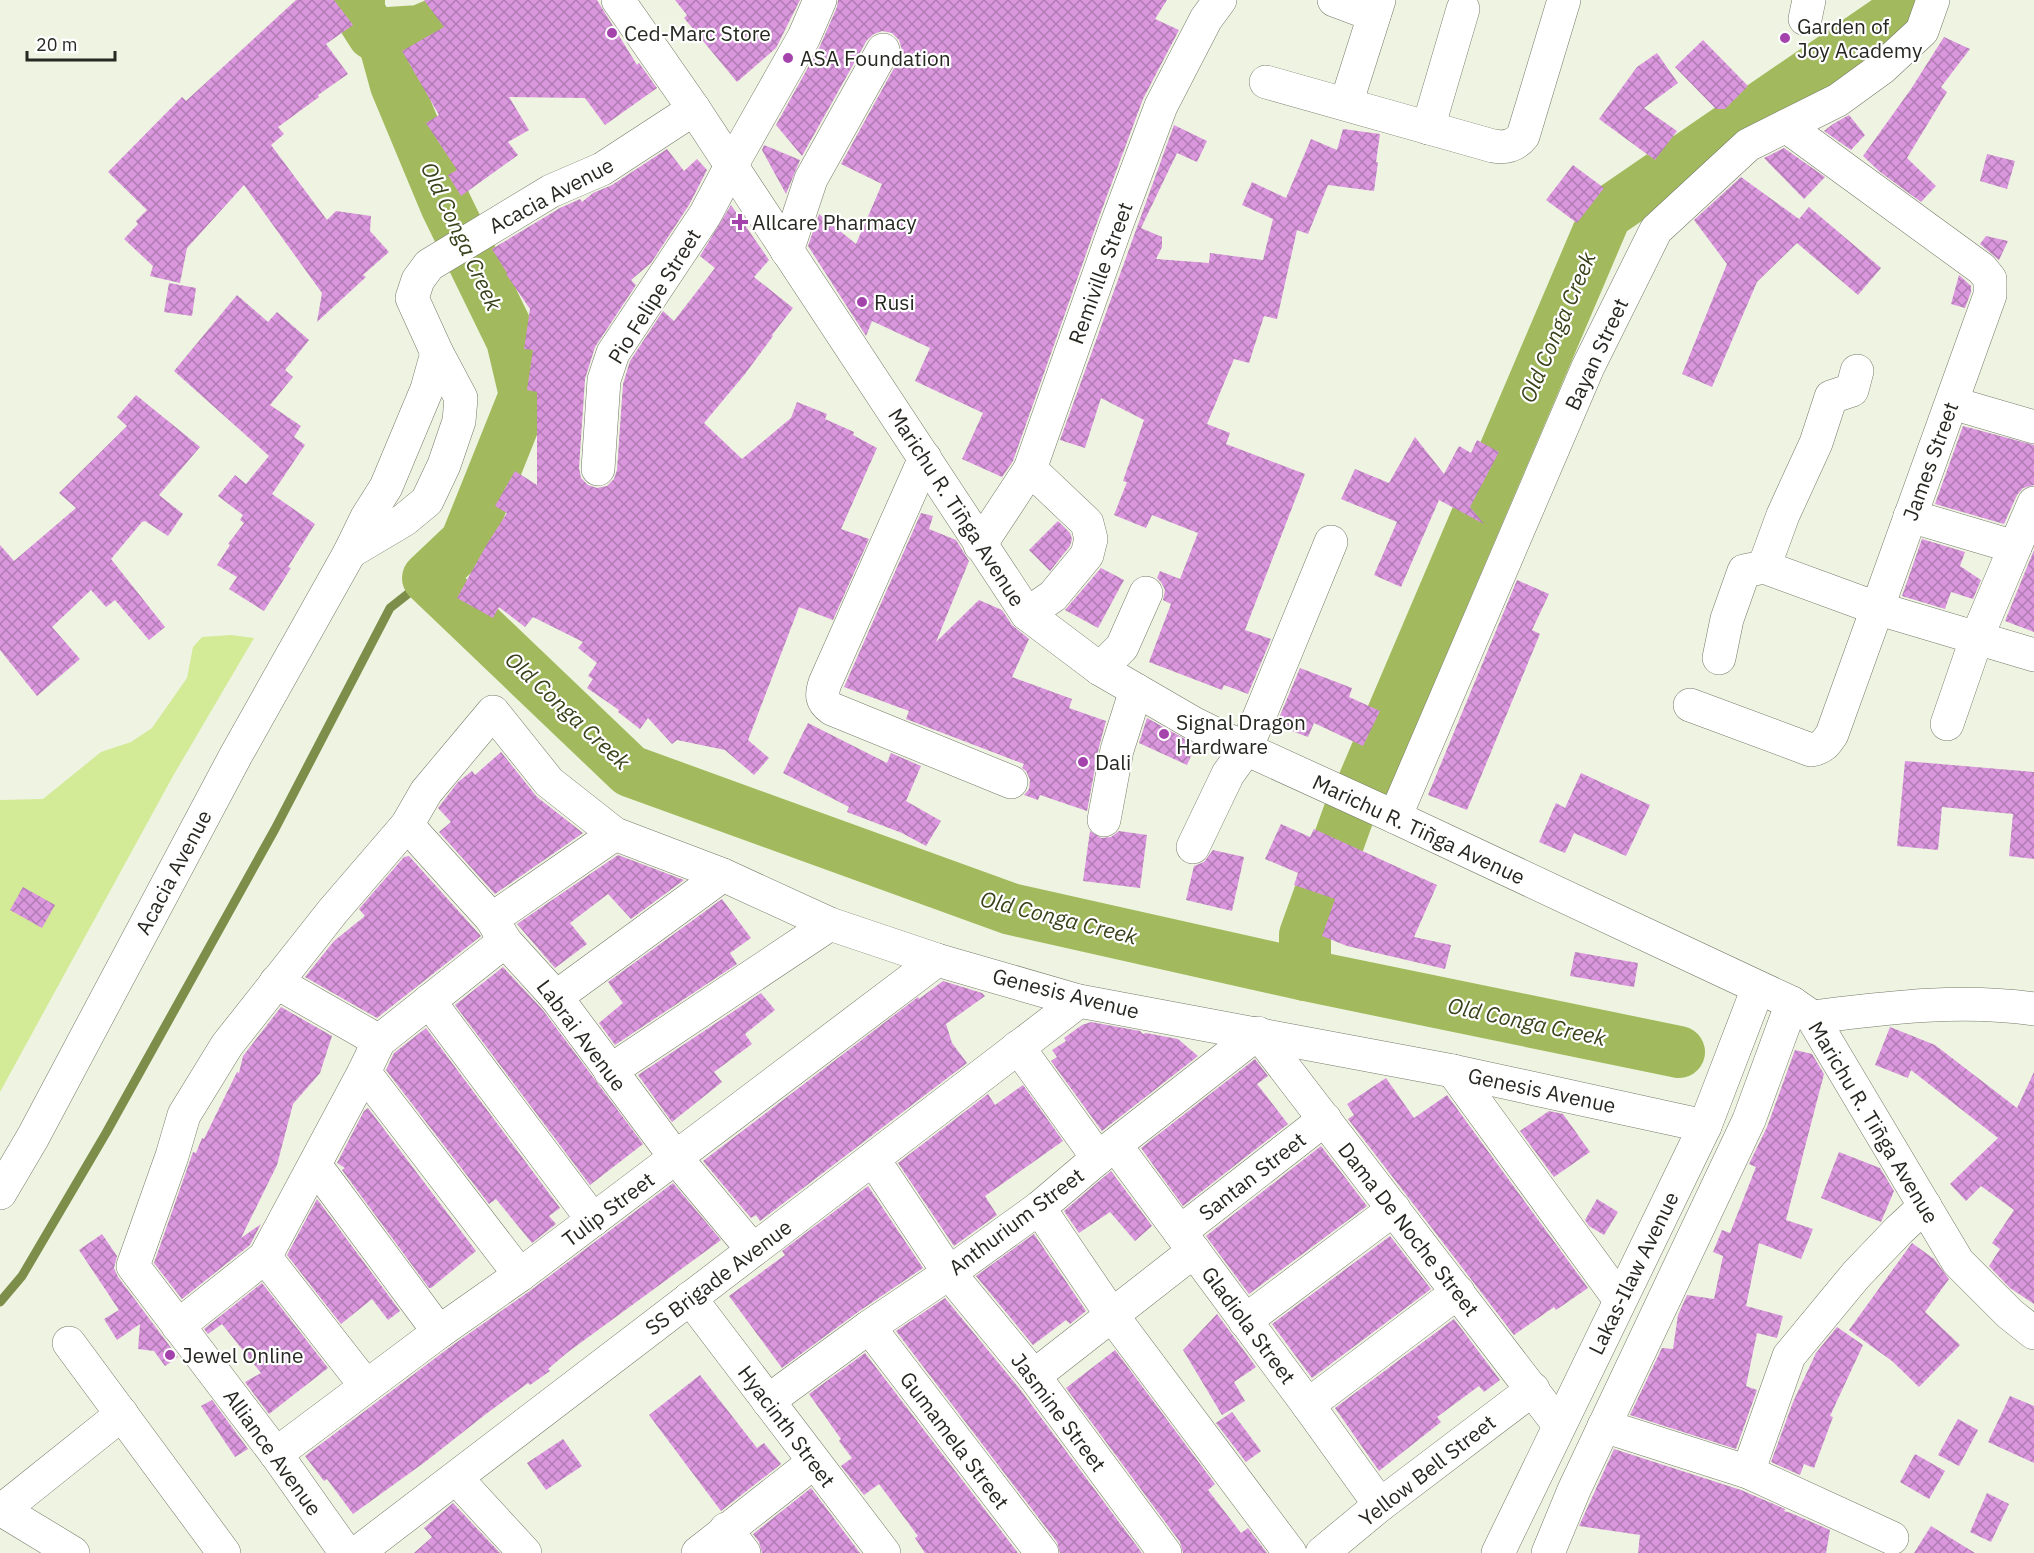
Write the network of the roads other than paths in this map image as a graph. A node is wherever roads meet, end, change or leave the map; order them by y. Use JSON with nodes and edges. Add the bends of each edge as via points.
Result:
{"nodes":[{"id":1,"x":618,"y":0,"type":"edge"},
{"id":2,"x":820,"y":0,"type":"edge"},
{"id":3,"x":1220,"y":0,"type":"edge"},
{"id":4,"x":1334,"y":0,"type":"edge"},
{"id":5,"x":1564,"y":0,"type":"edge"},
{"id":6,"x":1933,"y":0,"type":"edge"},
{"id":7,"x":1376,"y":8,"type":"edge"},
{"id":8,"x":1463,"y":9,"type":"dead end"},
{"id":9,"x":883,"y":50,"type":"dead end"},
{"id":10,"x":1266,"y":82,"type":"dead end"},
{"id":11,"x":1346,"y":104,"type":"junction"},
{"id":12,"x":694,"y":109,"type":"junction"},
{"id":13,"x":1786,"y":126,"type":"junction"},
{"id":14,"x":1428,"y":128,"type":"junction"},
{"id":15,"x":731,"y":166,"type":"junction"},
{"id":16,"x":788,"y":251,"type":"junction"},
{"id":17,"x":436,"y":353,"type":"junction"},
{"id":18,"x":1857,"y":371,"type":"dead end"},
{"id":19,"x":1952,"y":403,"type":"junction"},
{"id":20,"x":2034,"y":427,"type":"edge"},
{"id":21,"x":925,"y":458,"type":"junction"},
{"id":22,"x":598,"y":469,"type":"dead end"},
{"id":23,"x":1030,"y":469,"type":"junction"},
{"id":24,"x":2034,"y":503,"type":"edge"},
{"id":25,"x":1910,"y":516,"type":"junction"},
{"id":26,"x":1331,"y":542,"type":"dead end"},
{"id":27,"x":980,"y":545,"type":"junction"},
{"id":28,"x":2015,"y":547,"type":"junction"},
{"id":29,"x":350,"y":552,"type":"junction"},
{"id":30,"x":1764,"y":567,"type":"junction"},
{"id":31,"x":1146,"y":593,"type":"dead end"},
{"id":32,"x":1876,"y":608,"type":"junction"},
{"id":33,"x":1027,"y":614,"type":"junction"},
{"id":34,"x":1977,"y":637,"type":"junction"},
{"id":35,"x":2034,"y":655,"type":"edge"},
{"id":36,"x":1719,"y":657,"type":"dead end"},
{"id":37,"x":1100,"y":669,"type":"junction"},
{"id":38,"x":1136,"y":690,"type":"junction"},
{"id":39,"x":1690,"y":705,"type":"dead end"},
{"id":40,"x":1947,"y":724,"type":"dead end"},
{"id":41,"x":1246,"y":749,"type":"junction"},
{"id":42,"x":1011,"y":782,"type":"dead end"},
{"id":43,"x":1395,"y":817,"type":"junction"},
{"id":44,"x":1104,"y":820,"type":"dead end"},
{"id":45,"x":407,"y":825,"type":"junction"},
{"id":46,"x":615,"y":834,"type":"junction"},
{"id":47,"x":1193,"y":847,"type":"dead end"},
{"id":48,"x":723,"y":875,"type":"junction"},
{"id":49,"x":830,"y":924,"type":"junction"},
{"id":50,"x":499,"y":930,"type":"junction"},
{"id":51,"x":937,"y":960,"type":"junction"},
{"id":52,"x":276,"y":982,"type":"junction"},
{"id":53,"x":1758,"y":988,"type":"junction"},
{"id":54,"x":556,"y":998,"type":"junction"},
{"id":55,"x":429,"y":1000,"type":"junction"},
{"id":56,"x":1079,"y":1001,"type":"junction"},
{"id":57,"x":2034,"y":1009,"type":"edge"},
{"id":58,"x":1802,"y":1010,"type":"junction"},
{"id":59,"x":1258,"y":1033,"type":"junction"},
{"id":60,"x":379,"y":1041,"type":"junction"},
{"id":61,"x":1018,"y":1047,"type":"junction"},
{"id":62,"x":610,"y":1071,"type":"junction"},
{"id":63,"x":1453,"y":1071,"type":"junction"},
{"id":64,"x":364,"y":1072,"type":"junction"},
{"id":65,"x":1325,"y":1119,"type":"junction"},
{"id":66,"x":1705,"y":1126,"type":"junction"},
{"id":67,"x":1107,"y":1152,"type":"junction"},
{"id":68,"x":676,"y":1158,"type":"junction"},
{"id":69,"x":873,"y":1159,"type":"junction"},
{"id":70,"x":315,"y":1165,"type":"junction"},
{"id":71,"x":0,"y":1193,"type":"edge"},
{"id":72,"x":1925,"y":1206,"type":"junction"},
{"id":73,"x":1039,"y":1208,"type":"junction"},
{"id":74,"x":1394,"y":1209,"type":"junction"},
{"id":75,"x":593,"y":1220,"type":"junction"},
{"id":76,"x":1187,"y":1241,"type":"junction"},
{"id":77,"x":753,"y":1250,"type":"junction"},
{"id":78,"x":266,"y":1257,"type":"junction"},
{"id":79,"x":949,"y":1273,"type":"junction"},
{"id":80,"x":520,"y":1275,"type":"junction"},
{"id":81,"x":1458,"y":1292,"type":"junction"},
{"id":82,"x":690,"y":1298,"type":"junction"},
{"id":83,"x":1620,"y":1300,"type":"junction"},
{"id":84,"x":1111,"y":1314,"type":"junction"},
{"id":85,"x":1245,"y":1321,"type":"junction"},
{"id":86,"x":178,"y":1326,"type":"junction"},
{"id":87,"x":869,"y":1327,"type":"junction"},
{"id":88,"x":440,"y":1332,"type":"junction"},
{"id":89,"x":2034,"y":1333,"type":"edge"},
{"id":90,"x":69,"y":1343,"type":"dead end"},
{"id":91,"x":1034,"y":1376,"type":"junction"},
{"id":92,"x":366,"y":1386,"type":"junction"},
{"id":93,"x":1533,"y":1389,"type":"junction"},
{"id":94,"x":768,"y":1401,"type":"junction"},
{"id":95,"x":1308,"y":1405,"type":"junction"},
{"id":96,"x":122,"y":1414,"type":"junction"},
{"id":97,"x":1559,"y":1425,"type":"junction"},
{"id":98,"x":1604,"y":1426,"type":"junction"},
{"id":99,"x":276,"y":1454,"type":"junction"},
{"id":100,"x":814,"y":1462,"type":"junction"},
{"id":101,"x":1748,"y":1472,"type":"junction"},
{"id":102,"x":456,"y":1478,"type":"junction"},
{"id":103,"x":1380,"y":1505,"type":"junction"},
{"id":104,"x":1892,"y":1538,"type":"dead end"},
{"id":105,"x":735,"y":1541,"type":"edge"},
{"id":106,"x":74,"y":1553,"type":"edge"},
{"id":107,"x":224,"y":1553,"type":"edge"},
{"id":108,"x":346,"y":1553,"type":"edge"},
{"id":109,"x":357,"y":1553,"type":"edge"},
{"id":110,"x":525,"y":1553,"type":"edge"},
{"id":111,"x":698,"y":1553,"type":"edge"},
{"id":112,"x":884,"y":1553,"type":"edge"},
{"id":113,"x":1042,"y":1553,"type":"edge"},
{"id":114,"x":1165,"y":1553,"type":"edge"},
{"id":115,"x":1290,"y":1553,"type":"edge"},
{"id":116,"x":1322,"y":1553,"type":"edge"},
{"id":117,"x":1498,"y":1553,"type":"edge"},
{"id":118,"x":1548,"y":1553,"type":"edge"}],
"edges":[{"from":1,"to":12,"type":"street","name":"Marichu R. Tiñga Avenue"},
{"from":2,"to":15,"type":"street","name":"Pio Felipe Street","via":[[804,37]]},
{"from":3,"to":23,"type":"street","name":"Remiville Street","via":[[1161,106]]},
{"from":4,"to":7,"type":"street"},
{"from":5,"to":14,"type":"street","via":[[1520,140],[1504,147],[1493,146]]},
{"from":6,"to":13,"type":"street","name":"Bayan Street","via":[[1922,31],[1882,68],[1838,100]]},
{"from":7,"to":11,"type":"street"},
{"from":8,"to":14,"type":"street"},
{"from":9,"to":16,"type":"street","via":[[811,179]]},
{"from":10,"to":11,"type":"street"},
{"from":11,"to":14,"type":"street"},
{"from":12,"to":15,"type":"street","name":"Marichu R. Tiñga Avenue"},
{"from":12,"to":17,"type":"street","name":"Acacia Avenue","via":[[602,170],[551,191],[429,265],[412,298]]},
{"from":13,"to":19,"type":"street","name":"James Street","via":[[1982,269],[1990,279],[1990,295]]},
{"from":13,"to":43,"type":"street","name":"Bayan Street","via":[[1748,145],[1656,230],[1588,366]]},
{"from":15,"to":16,"type":"street","name":"Marichu R. Tiñga Avenue"},
{"from":15,"to":22,"type":"street","name":"Pio Felipe Street","via":[[705,215],[613,353],[604,380]]},
{"from":16,"to":21,"type":"street","name":"Marichu R. Tiñga Avenue"},
{"from":17,"to":29,"type":"street","name":"Acacia Avenue","via":[[427,389],[386,487]]},
{"from":17,"to":29,"type":"street","name":"Acacia Avenue","via":[[461,398],[459,421],[444,465],[427,501],[404,520]]},
{"from":18,"to":30,"type":"street","via":[[1852,390],[1831,397]]},
{"from":19,"to":20,"type":"street"},
{"from":19,"to":25,"type":"street","name":"James Street"},
{"from":21,"to":27,"type":"street","name":"Marichu R. Tiñga Avenue"},
{"from":21,"to":42,"type":"street","via":[[825,683],[823,702],[832,710]]},
{"from":23,"to":27,"type":"street","name":"Remiville Street"},
{"from":23,"to":33,"type":"street","via":[[1087,523],[1091,539],[1087,555],[1053,596]]},
{"from":24,"to":28,"type":"street"},
{"from":25,"to":28,"type":"street"},
{"from":25,"to":32,"type":"street","name":"James Street"},
{"from":26,"to":41,"type":"street"},
{"from":27,"to":33,"type":"street","name":"Marichu R. Tiñga Avenue"},
{"from":28,"to":34,"type":"street"},
{"from":29,"to":71,"type":"street","name":"Acacia Avenue"},
{"from":30,"to":32,"type":"street"},
{"from":30,"to":36,"type":"street","via":[[1744,571],[1726,619]]},
{"from":31,"to":37,"type":"street","via":[[1122,647]]},
{"from":32,"to":34,"type":"street"},
{"from":32,"to":39,"type":"street","name":"James Street","via":[[1832,734],[1820,749],[1811,750]]},
{"from":33,"to":37,"type":"street","name":"Marichu R. Tiñga Avenue"},
{"from":34,"to":35,"type":"street"},
{"from":34,"to":40,"type":"street"},
{"from":37,"to":38,"type":"street","name":"Marichu R. Tiñga Avenue"},
{"from":38,"to":41,"type":"street","name":"Marichu R. Tiñga Avenue"},
{"from":38,"to":44,"type":"street","via":[[1117,750]]},
{"from":41,"to":43,"type":"street","name":"Marichu R. Tiñga Avenue"},
{"from":41,"to":47,"type":"street","via":[[1228,774]]},
{"from":43,"to":53,"type":"street","name":"Marichu R. Tiñga Avenue"},
{"from":45,"to":46,"type":"street","name":"Genesis Avenue","via":[[426,792],[493,712],[549,782]]},
{"from":45,"to":50,"type":"street","name":"Labrai Avenue"},
{"from":45,"to":52,"type":"street"},
{"from":46,"to":48,"type":"street","name":"Genesis Avenue"},
{"from":46,"to":50,"type":"street"},
{"from":48,"to":49,"type":"street","name":"Genesis Avenue"},
{"from":48,"to":54,"type":"street"},
{"from":49,"to":51,"type":"street","name":"Genesis Avenue"},
{"from":49,"to":62,"type":"street"},
{"from":50,"to":54,"type":"street","name":"Labrai Avenue"},
{"from":50,"to":55,"type":"street"},
{"from":51,"to":56,"type":"street","name":"Genesis Avenue"},
{"from":51,"to":68,"type":"street","name":"Tulip Street"},
{"from":52,"to":60,"type":"street"},
{"from":52,"to":86,"type":"street","name":"Alliance Avenue","via":[[227,1045],[184,1114],[133,1266]]},
{"from":53,"to":58,"type":"street","name":"Marichu R. Tiñga Avenue"},
{"from":53,"to":66,"type":"street","name":"Lakas-Ilaw Avenue"},
{"from":54,"to":62,"type":"street","name":"Labrai Avenue"},
{"from":55,"to":60,"type":"street"},
{"from":55,"to":75,"type":"street"},
{"from":56,"to":59,"type":"street","name":"Genesis Avenue"},
{"from":56,"to":61,"type":"street","name":"SS Brigade Avenue"},
{"from":57,"to":58,"type":"street","via":[[2008,1005],[1906,1005]]},
{"from":58,"to":72,"type":"street","name":"Marichu R. Tiñga Avenue"},
{"from":58,"to":98,"type":"street"},
{"from":59,"to":63,"type":"street","name":"Genesis Avenue"},
{"from":59,"to":65,"type":"street","name":"Dama De Noche Street"},
{"from":59,"to":67,"type":"street","name":"Anthurium Street"},
{"from":60,"to":64,"type":"street"},
{"from":61,"to":67,"type":"street","name":"Gladiola Street"},
{"from":61,"to":69,"type":"street","name":"SS Brigade Avenue"},
{"from":62,"to":68,"type":"street","name":"Labrai Avenue"},
{"from":63,"to":66,"type":"street","name":"Genesis Avenue"},
{"from":63,"to":83,"type":"street"},
{"from":64,"to":70,"type":"street"},
{"from":64,"to":80,"type":"street"},
{"from":65,"to":74,"type":"street","name":"Dama De Noche Street"},
{"from":65,"to":76,"type":"street","name":"Santan Street"},
{"from":66,"to":83,"type":"street","name":"Lakas-Ilaw Avenue"},
{"from":67,"to":73,"type":"street","name":"Anthurium Street"},
{"from":67,"to":76,"type":"street","name":"Gladiola Street"},
{"from":68,"to":75,"type":"street","name":"Tulip Street"},
{"from":68,"to":77,"type":"street","name":"Labrai Avenue"},
{"from":69,"to":77,"type":"street","name":"SS Brigade Avenue"},
{"from":69,"to":79,"type":"street","name":"Jasmine Street"},
{"from":70,"to":78,"type":"street"},
{"from":70,"to":88,"type":"street"},
{"from":72,"to":89,"type":"street","name":"Marichu R. Tiñga Avenue","via":[[1958,1262]]},
{"from":72,"to":101,"type":"street","via":[[1856,1275],[1789,1356]]},
{"from":73,"to":79,"type":"street","name":"Anthurium Street"},
{"from":73,"to":84,"type":"street"},
{"from":74,"to":81,"type":"street","name":"Dama De Noche Street"},
{"from":74,"to":85,"type":"street"},
{"from":75,"to":80,"type":"street","name":"Tulip Street"},
{"from":76,"to":84,"type":"street","name":"Santan Street"},
{"from":76,"to":85,"type":"street","name":"Gladiola Street"},
{"from":77,"to":82,"type":"street","name":"SS Brigade Avenue"},
{"from":78,"to":86,"type":"street"},
{"from":78,"to":92,"type":"street"},
{"from":79,"to":87,"type":"street","name":"Anthurium Street"},
{"from":79,"to":91,"type":"street","name":"Jasmine Street"},
{"from":80,"to":88,"type":"street","name":"Tulip Street"},
{"from":81,"to":93,"type":"street","name":"Dama De Noche Street"},
{"from":81,"to":95,"type":"street"},
{"from":82,"to":94,"type":"street","name":"Hyacinth Street"},
{"from":82,"to":102,"type":"street","name":"SS Brigade Avenue"},
{"from":83,"to":97,"type":"street","name":"Lakas-Ilaw Avenue"},
{"from":84,"to":91,"type":"street","name":"Santan Street"},
{"from":84,"to":115,"type":"street"},
{"from":85,"to":95,"type":"street","name":"Gladiola Street"},
{"from":86,"to":99,"type":"street","name":"Alliance Avenue"},
{"from":87,"to":94,"type":"street","name":"Anthurium Street"},
{"from":87,"to":113,"type":"street","name":"Gumamela Street"},
{"from":88,"to":92,"type":"street","name":"Tulip Street"},
{"from":90,"to":96,"type":"street"},
{"from":91,"to":114,"type":"street","name":"Jasmine Street"},
{"from":92,"to":99,"type":"street","name":"Tulip Street"},
{"from":93,"to":97,"type":"street","name":"Dama De Noche Street"},
{"from":93,"to":103,"type":"street","name":"Yellow Bell Street"},
{"from":94,"to":100,"type":"street","name":"Hyacinth Street"},
{"from":95,"to":103,"type":"street","name":"Gladiola Street"},
{"from":96,"to":106,"type":"street","via":[[2,1510]]},
{"from":96,"to":107,"type":"street"},
{"from":97,"to":117,"type":"street","name":"Lakas-Ilaw Avenue"},
{"from":98,"to":101,"type":"street"},
{"from":98,"to":118,"type":"street"},
{"from":99,"to":108,"type":"street","name":"Alliance Avenue"},
{"from":100,"to":105,"type":"street"},
{"from":100,"to":112,"type":"street","name":"Hyacinth Street"},
{"from":101,"to":104,"type":"street"},
{"from":102,"to":109,"type":"street","name":"SS Brigade Avenue"},
{"from":102,"to":110,"type":"street"},
{"from":103,"to":116,"type":"street","name":"Yellow Bell Street"},
{"from":105,"to":111,"type":"street"}]}
